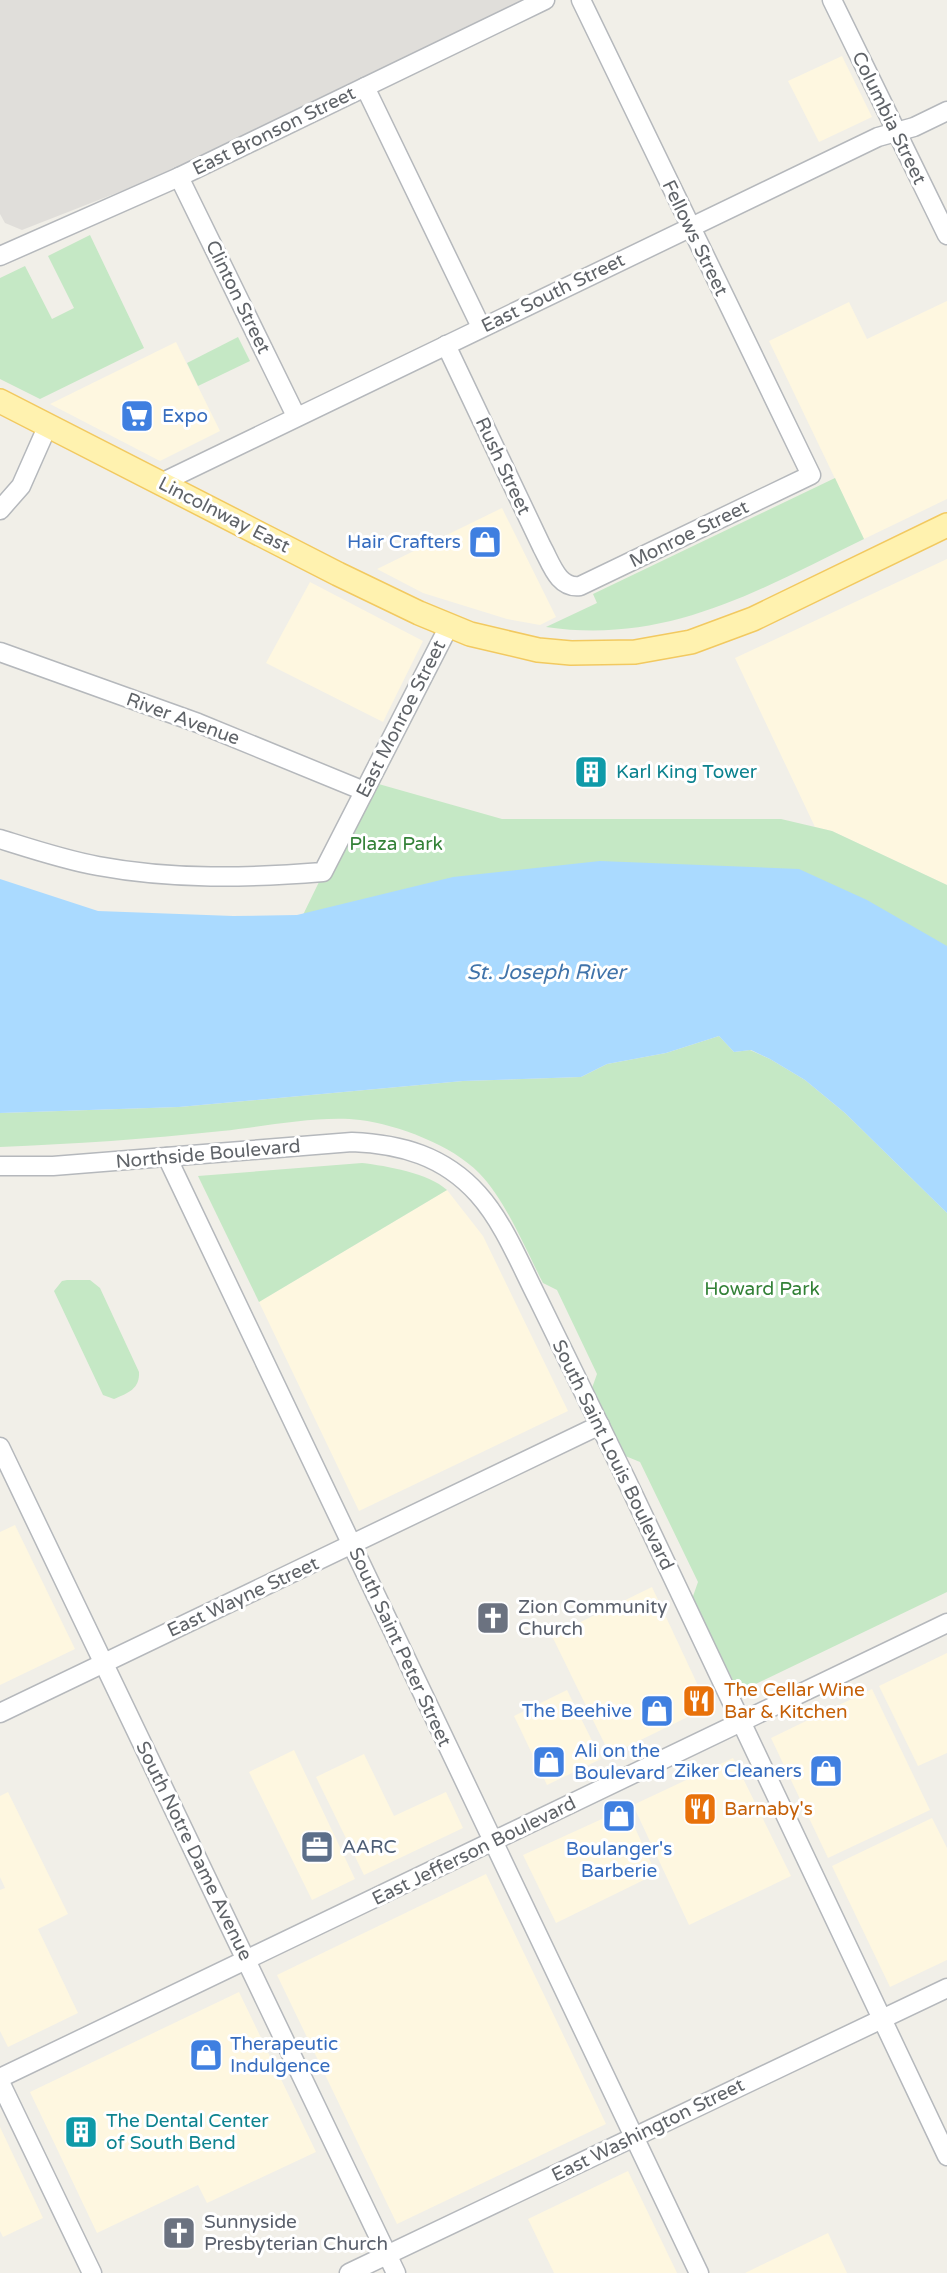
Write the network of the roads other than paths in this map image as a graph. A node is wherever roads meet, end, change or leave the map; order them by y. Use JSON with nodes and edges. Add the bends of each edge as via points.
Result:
{"nodes":[{"id":1,"x":545,"y":0,"type":"edge"},
{"id":2,"x":581,"y":0,"type":"edge"},
{"id":3,"x":832,"y":0,"type":"edge"},
{"id":4,"x":365,"y":87,"type":"junction"},
{"id":5,"x":947,"y":111,"type":"edge"},
{"id":6,"x":895,"y":131,"type":"junction"},
{"id":7,"x":178,"y":177,"type":"junction"},
{"id":8,"x":691,"y":227,"type":"junction"},
{"id":9,"x":947,"y":235,"type":"edge"},
{"id":10,"x":0,"y":255,"type":"edge"},
{"id":11,"x":481,"y":327,"type":"junction"},
{"id":12,"x":446,"y":345,"type":"junction"},
{"id":13,"x":0,"y":401,"type":"edge"},
{"id":14,"x":296,"y":416,"type":"junction"},
{"id":15,"x":48,"y":425,"type":"junction"},
{"id":16,"x":811,"y":475,"type":"joint"},
{"id":17,"x":163,"y":482,"type":"junction"},
{"id":18,"x":0,"y":510,"type":"edge"},
{"id":19,"x":947,"y":525,"type":"edge"},
{"id":20,"x":566,"y":584,"type":"joint"},
{"id":21,"x":449,"y":626,"type":"junction"},
{"id":22,"x":0,"y":652,"type":"edge"},
{"id":23,"x":364,"y":790,"type":"junction"},
{"id":24,"x":0,"y":839,"type":"edge"},
{"id":25,"x":414,"y":1151,"type":"joint"},
{"id":26,"x":167,"y":1157,"type":"junction"},
{"id":27,"x":0,"y":1166,"type":"edge"},
{"id":28,"x":600,"y":1425,"type":"junction"},
{"id":29,"x":0,"y":1447,"type":"edge"},
{"id":30,"x":351,"y":1545,"type":"junction"},
{"id":31,"x":947,"y":1623,"type":"edge"},
{"id":32,"x":104,"y":1663,"type":"junction"},
{"id":33,"x":0,"y":1713,"type":"edge"},
{"id":34,"x":740,"y":1722,"type":"junction"},
{"id":35,"x":492,"y":1842,"type":"junction"},
{"id":36,"x":246,"y":1960,"type":"junction"},
{"id":37,"x":947,"y":1988,"type":"edge"},
{"id":38,"x":881,"y":2019,"type":"junction"},
{"id":39,"x":0,"y":2080,"type":"edge"},
{"id":40,"x":634,"y":2137,"type":"junction"},
{"id":41,"x":947,"y":2156,"type":"edge"},
{"id":42,"x":387,"y":2255,"type":"junction"},
{"id":43,"x":92,"y":2273,"type":"edge"},
{"id":44,"x":349,"y":2273,"type":"edge"},
{"id":45,"x":396,"y":2273,"type":"edge"},
{"id":46,"x":699,"y":2273,"type":"edge"}],
"edges":[{"from":1,"to":4,"type":"street","name":"East Bronson Street"},
{"from":2,"to":8,"type":"street","name":"Fellows Street"},
{"from":3,"to":6,"type":"street","name":"Columbia Street"},
{"from":4,"to":7,"type":"street","name":"East Bronson Street"},
{"from":4,"to":11,"type":"street"},
{"from":5,"to":6,"type":"street","name":"East South Street"},
{"from":6,"to":8,"type":"street","name":"East South Street"},
{"from":6,"to":9,"type":"street","name":"Columbia Street"},
{"from":7,"to":10,"type":"street","name":"East Bronson Street"},
{"from":7,"to":14,"type":"street","name":"Clinton Street"},
{"from":8,"to":11,"type":"street","name":"East South Street"},
{"from":8,"to":16,"type":"street","name":"Fellows Street"},
{"from":11,"to":12,"type":"street","name":"East South Street"},
{"from":12,"to":14,"type":"street","name":"East South Street"},
{"from":12,"to":20,"type":"street","name":"Rush Street","via":[[542,547]]},
{"from":13,"to":15,"type":"main road","name":"Lincolnway East"},
{"from":14,"to":17,"type":"street","name":"East South Street"},
{"from":15,"to":17,"type":"main road","name":"Lincolnway East"},
{"from":15,"to":18,"type":"street","via":[[21,486]]},
{"from":16,"to":20,"type":"street","name":"Monroe Street","via":[[580,586]]},
{"from":17,"to":21,"type":"main road","name":"Lincolnway East"},
{"from":19,"to":21,"type":"main road","name":"East Monroe Street","via":[[753,619],[660,649],[600,653],[538,650]]},
{"from":21,"to":23,"type":"street","name":"East Monroe Street"},
{"from":22,"to":23,"type":"street","name":"River Avenue","via":[[198,723]]},
{"from":23,"to":24,"type":"street","name":"East Monroe Street","via":[[323,872],[232,877],[143,872],[84,863]]},
{"from":25,"to":26,"type":"street","name":"Northside Boulevard","via":[[352,1142]]},
{"from":25,"to":28,"type":"street","name":"South Saint Louis Boulevard","via":[[465,1180],[492,1212]]},
{"from":26,"to":27,"type":"street","name":"Northside Boulevard"},
{"from":26,"to":30,"type":"street","name":"South Saint Peter Street"},
{"from":28,"to":30,"type":"street","name":"East Wayne Street"},
{"from":28,"to":34,"type":"street","name":"South Saint Louis Boulevard"},
{"from":29,"to":32,"type":"street","name":"South Notre Dame Avenue"},
{"from":30,"to":32,"type":"street","name":"East Wayne Street"},
{"from":30,"to":35,"type":"street","name":"South Saint Peter Street"},
{"from":31,"to":34,"type":"street","name":"East Jefferson Boulevard"},
{"from":32,"to":33,"type":"street","name":"East Wayne Street"},
{"from":32,"to":36,"type":"street","name":"South Notre Dame Avenue"},
{"from":34,"to":35,"type":"street","name":"East Jefferson Boulevard"},
{"from":34,"to":38,"type":"street","name":"South Saint Louis Boulevard"},
{"from":35,"to":36,"type":"street","name":"East Jefferson Boulevard"},
{"from":35,"to":40,"type":"street","name":"South Saint Peter Street"},
{"from":36,"to":39,"type":"street","name":"East Jefferson Boulevard"},
{"from":36,"to":42,"type":"street","name":"South Notre Dame Avenue"},
{"from":37,"to":38,"type":"street","name":"East Washington Street"},
{"from":38,"to":40,"type":"street","name":"East Washington Street"},
{"from":38,"to":41,"type":"street","name":"South Saint Louis Boulevard"},
{"from":39,"to":43,"type":"street"},
{"from":40,"to":42,"type":"street","name":"East Washington Street"},
{"from":40,"to":46,"type":"street","name":"South Saint Peter Street"},
{"from":42,"to":44,"type":"street","name":"East Washington Street"},
{"from":42,"to":45,"type":"street","name":"South Notre Dame Avenue"}]}
